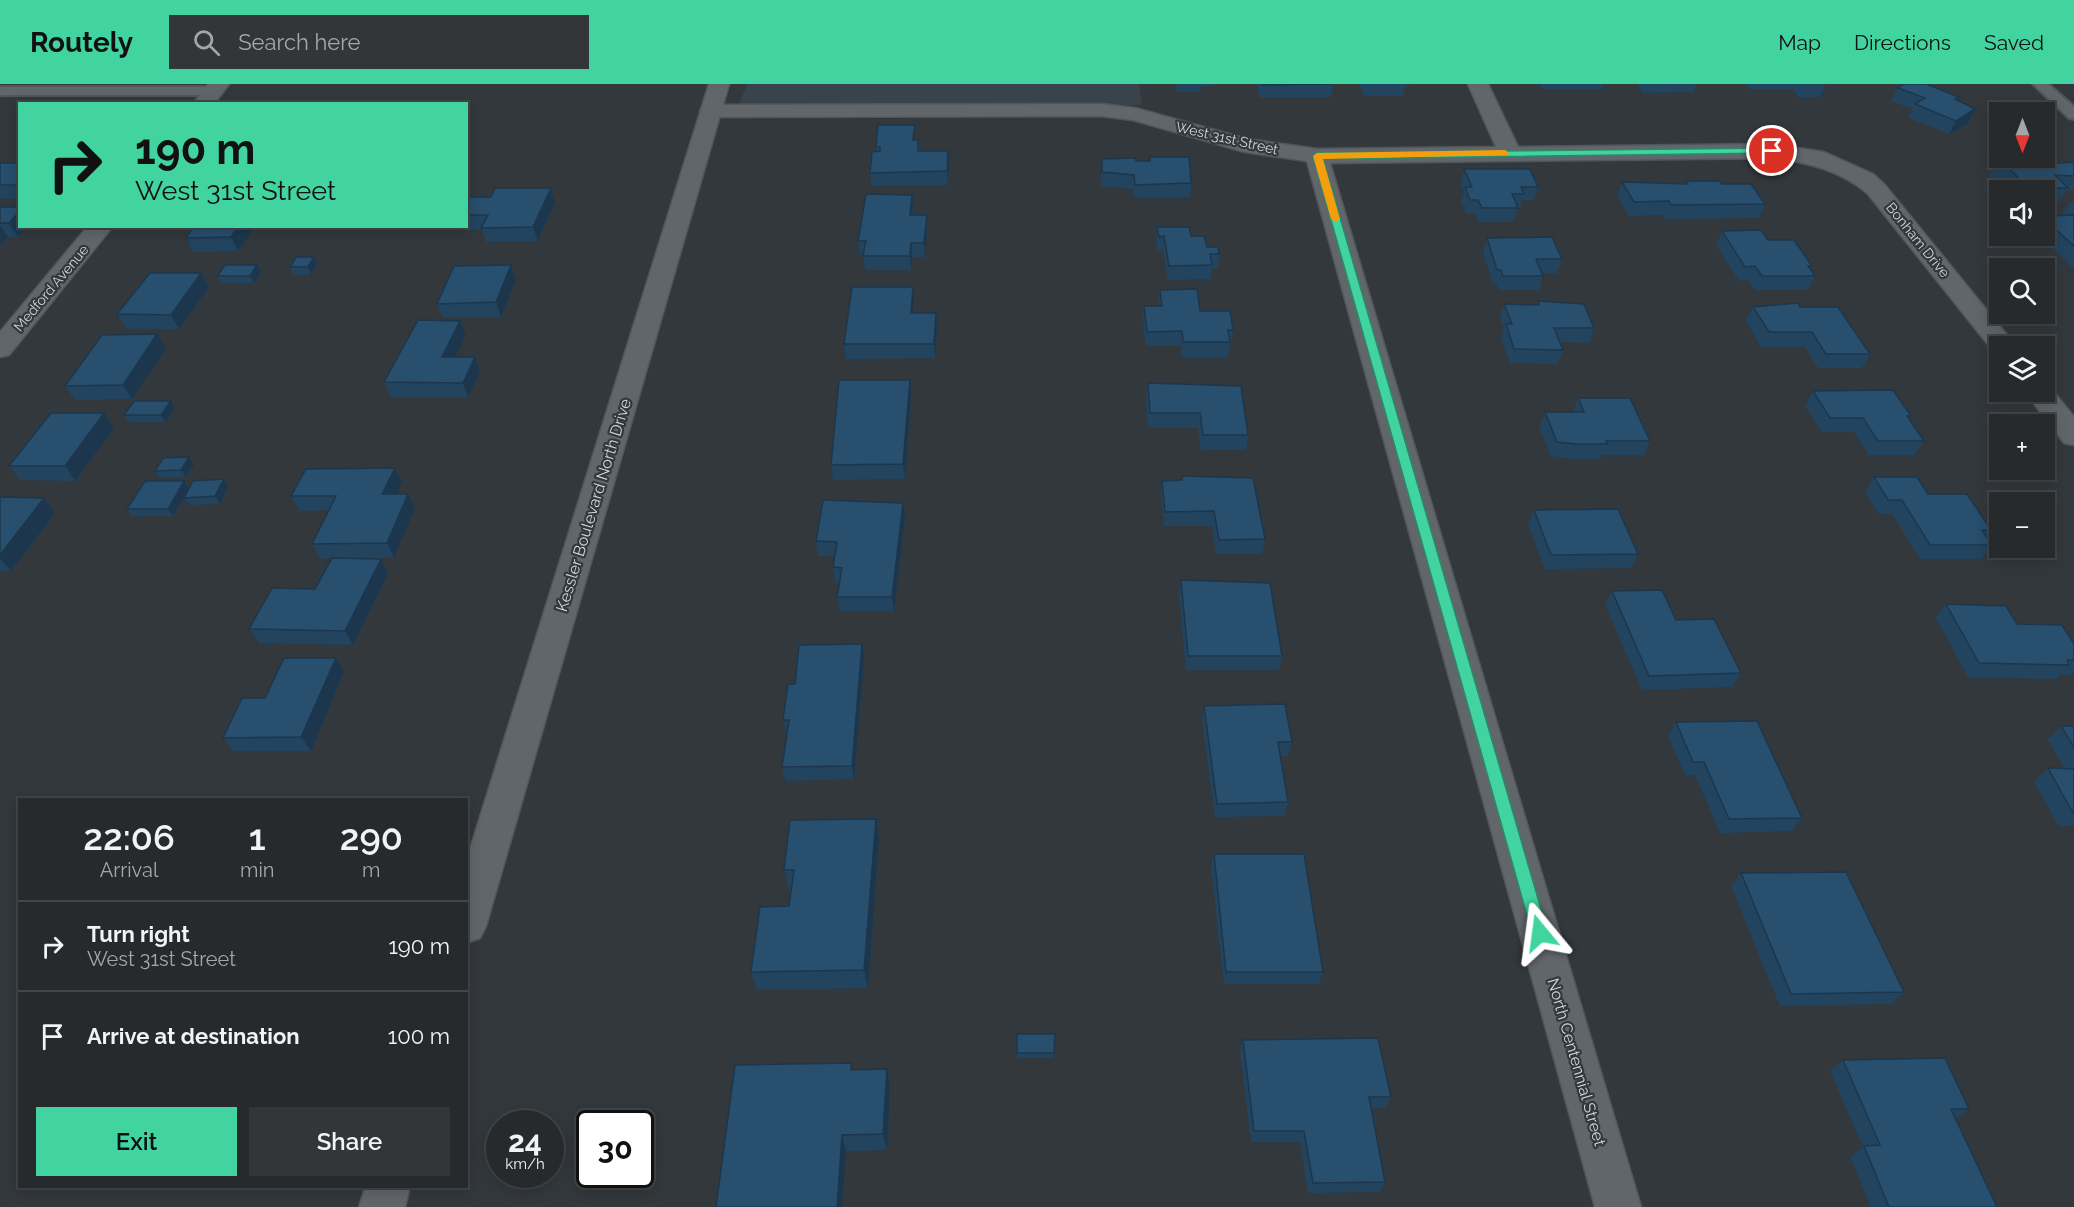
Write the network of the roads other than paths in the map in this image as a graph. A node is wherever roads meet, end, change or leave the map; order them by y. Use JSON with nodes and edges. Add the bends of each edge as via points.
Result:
{"nodes":[{"id":1,"x":1478,"y":84,"type":"edge"},
{"id":2,"x":2040,"y":84,"type":"edge"},
{"id":3,"x":0,"y":91,"type":"edge"},
{"id":4,"x":211,"y":93,"type":"edge"},
{"id":5,"x":715,"y":98,"type":"edge"},
{"id":6,"x":2074,"y":115,"type":"edge"},
{"id":7,"x":1510,"y":153,"type":"junction"},
{"id":8,"x":1317,"y":156,"type":"junction"},
{"id":9,"x":1816,"y":157,"type":"joint"},
{"id":10,"x":99,"y":228,"type":"edge"},
{"id":11,"x":1995,"y":336,"type":"edge"},
{"id":12,"x":0,"y":349,"type":"edge"},
{"id":13,"x":2047,"y":402,"type":"edge"},
{"id":14,"x":2074,"y":436,"type":"edge"},
{"id":15,"x":468,"y":919,"type":"edge"},
{"id":16,"x":387,"y":1188,"type":"edge"},
{"id":17,"x":382,"y":1207,"type":"edge"},
{"id":18,"x":1618,"y":1207,"type":"edge"}],
"edges":[{"from":1,"to":7,"type":"street"},
{"from":2,"to":6,"type":"lane"},
{"from":3,"to":4,"type":"lane"},
{"from":5,"to":8,"type":"street","name":"West 31st Street","via":[[1101,110],[1135,114],[1245,145]]},
{"from":5,"to":15,"type":"street","name":"Kessler Boulevard North Drive"},
{"from":7,"to":8,"type":"street","name":"West 31st Street"},
{"from":7,"to":9,"type":"street","name":"West 31st Street","via":[[1772,151]]},
{"from":8,"to":18,"type":"street","name":"North Centennial Street"},
{"from":9,"to":11,"type":"street","name":"Bonham Drive","via":[[1856,173],[1876,189]]},
{"from":10,"to":12,"type":"street","name":"Medford Avenue"},
{"from":13,"to":14,"type":"street"},
{"from":16,"to":17,"type":"street"}]}
